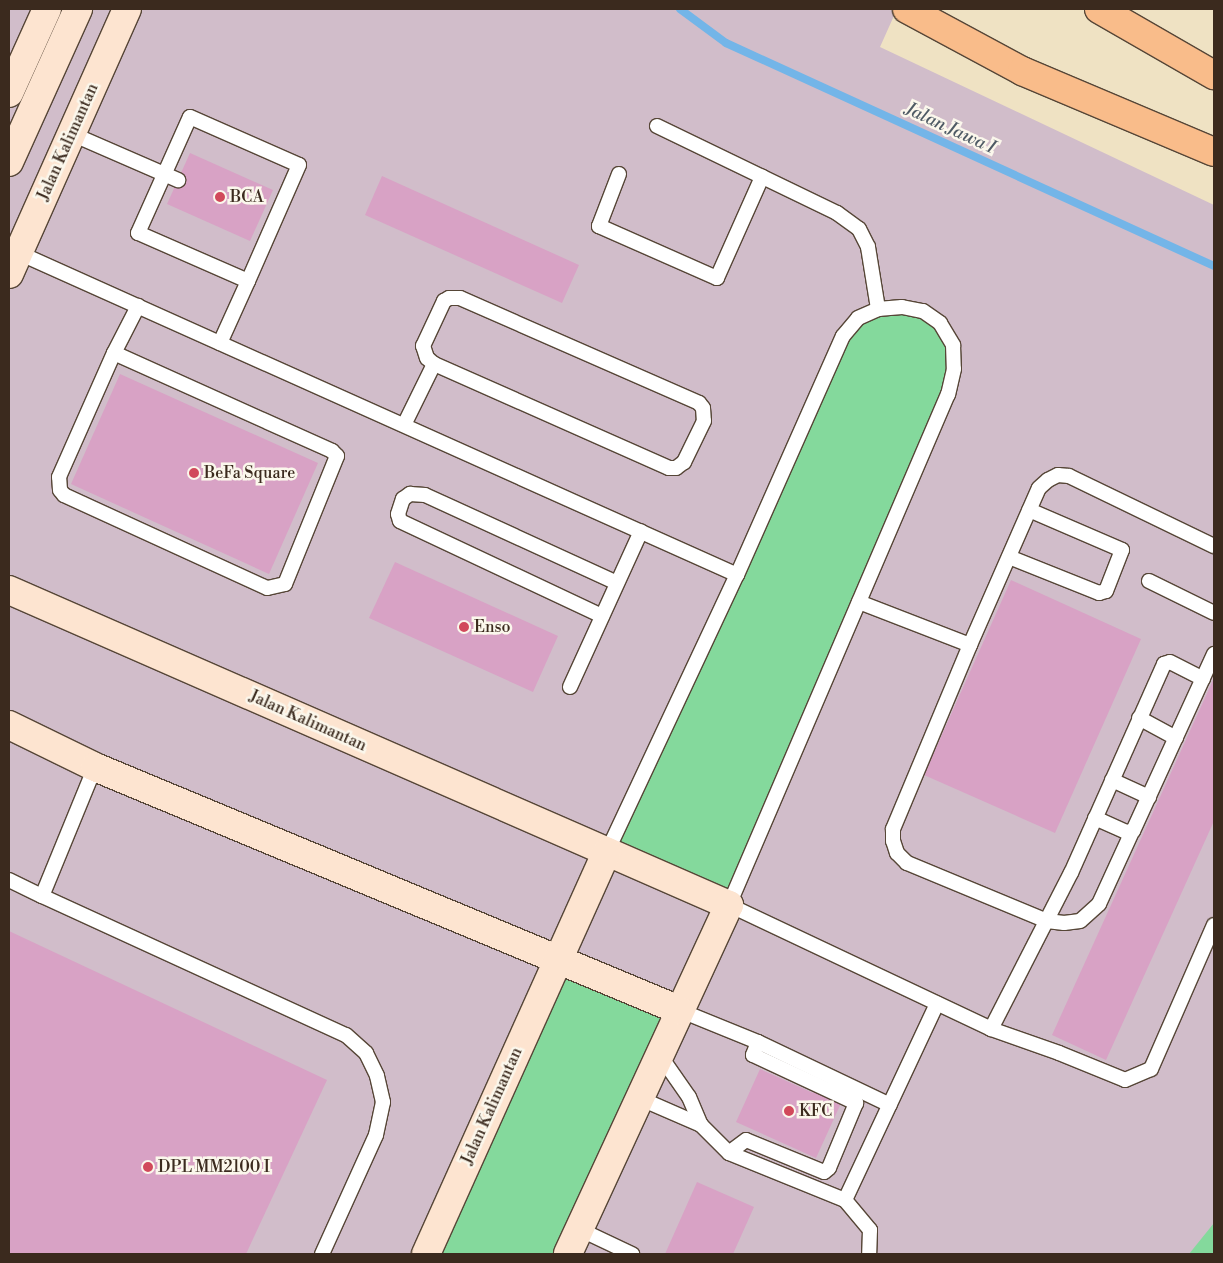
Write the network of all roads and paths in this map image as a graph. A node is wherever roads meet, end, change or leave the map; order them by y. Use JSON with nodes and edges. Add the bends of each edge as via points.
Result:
{"nodes":[{"id":1,"x":47,"y":9,"type":"edge"},
{"id":2,"x":78,"y":9,"type":"edge"},
{"id":3,"x":127,"y":9,"type":"edge"},
{"id":4,"x":907,"y":9,"type":"edge"},
{"id":5,"x":1098,"y":9,"type":"edge"},
{"id":6,"x":1214,"y":75,"type":"edge"},
{"id":7,"x":9,"y":93,"type":"edge"},
{"id":8,"x":657,"y":126,"type":"dead end"},
{"id":9,"x":72,"y":134,"type":"junction"},
{"id":10,"x":1214,"y":152,"type":"edge"},
{"id":11,"x":9,"y":162,"type":"edge"},
{"id":12,"x":164,"y":174,"type":"junction"},
{"id":13,"x":619,"y":174,"type":"dead end"},
{"id":14,"x":762,"y":177,"type":"junction"},
{"id":15,"x":178,"y":180,"type":"dead end"},
{"id":16,"x":262,"y":215,"type":"dead end"},
{"id":17,"x":274,"y":221,"type":"junction"},
{"id":18,"x":14,"y":264,"type":"edge"},
{"id":19,"x":248,"y":281,"type":"junction"},
{"id":20,"x":138,"y":306,"type":"junction"},
{"id":21,"x":878,"y":309,"type":"junction"},
{"id":22,"x":220,"y":343,"type":"junction"},
{"id":23,"x":114,"y":353,"type":"junction"},
{"id":24,"x":434,"y":364,"type":"junction"},
{"id":25,"x":405,"y":423,"type":"junction"},
{"id":26,"x":1030,"y":510,"type":"junction"},
{"id":27,"x":641,"y":531,"type":"junction"},
{"id":28,"x":1214,"y":546,"type":"edge"},
{"id":29,"x":1009,"y":556,"type":"junction"},
{"id":30,"x":737,"y":575,"type":"junction"},
{"id":31,"x":1149,"y":581,"type":"dead end"},
{"id":32,"x":617,"y":583,"type":"junction"},
{"id":33,"x":9,"y":590,"type":"edge"},
{"id":34,"x":859,"y":602,"type":"junction"},
{"id":35,"x":1214,"y":613,"type":"edge"},
{"id":36,"x":602,"y":616,"type":"junction"},
{"id":37,"x":970,"y":645,"type":"junction"},
{"id":38,"x":1214,"y":654,"type":"edge"},
{"id":39,"x":1203,"y":679,"type":"junction"},
{"id":40,"x":570,"y":687,"type":"dead end"},
{"id":41,"x":1139,"y":718,"type":"junction"},
{"id":42,"x":9,"y":725,"type":"edge"},
{"id":43,"x":1176,"y":738,"type":"junction"},
{"id":44,"x":96,"y":766,"type":"junction"},
{"id":45,"x":1112,"y":780,"type":"junction"},
{"id":46,"x":1149,"y":796,"type":"junction"},
{"id":47,"x":1095,"y":818,"type":"junction"},
{"id":48,"x":1131,"y":834,"type":"junction"},
{"id":49,"x":607,"y":852,"type":"junction"},
{"id":50,"x":9,"y":880,"type":"edge"},
{"id":51,"x":42,"y":896,"type":"junction"},
{"id":52,"x":729,"y":905,"type":"junction"},
{"id":53,"x":1047,"y":920,"type":"junction"},
{"id":54,"x":1214,"y":924,"type":"edge"},
{"id":55,"x":559,"y":958,"type":"junction"},
{"id":56,"x":937,"y":1004,"type":"junction"},
{"id":57,"x":679,"y":1010,"type":"junction"},
{"id":58,"x":991,"y":1030,"type":"junction"},
{"id":59,"x":758,"y":1042,"type":"junction"},
{"id":60,"x":659,"y":1054,"type":"junction"},
{"id":61,"x":639,"y":1098,"type":"junction"},
{"id":62,"x":890,"y":1105,"type":"junction"},
{"id":63,"x":701,"y":1125,"type":"junction"},
{"id":64,"x":729,"y":1153,"type":"junction"},
{"id":65,"x":845,"y":1200,"type":"junction"},
{"id":66,"x":579,"y":1230,"type":"junction"},
{"id":67,"x":322,"y":1254,"type":"edge"},
{"id":68,"x":426,"y":1254,"type":"edge"},
{"id":69,"x":568,"y":1254,"type":"edge"},
{"id":70,"x":632,"y":1254,"type":"edge"},
{"id":71,"x":869,"y":1254,"type":"edge"}],
"edges":[{"from":1,"to":7,"type":"street"},
{"from":2,"to":11,"type":"street"},
{"from":3,"to":9,"type":"street","name":"Jalan Kalimantan"},
{"from":4,"to":10,"type":"highway","via":[[1022,71]]},
{"from":5,"to":6,"type":"highway"},
{"from":8,"to":14,"type":"lane"},
{"from":9,"to":12,"type":"lane"},
{"from":9,"to":18,"type":"street","name":"Jalan Kalimantan"},
{"from":12,"to":15,"type":"lane"},
{"from":12,"to":17,"type":"lane","via":[[190,117],[299,165]]},
{"from":12,"to":19,"type":"lane","via":[[138,232]]},
{"from":13,"to":14,"type":"lane","via":[[599,226],[717,278]]},
{"from":14,"to":21,"type":"lane","via":[[837,213],[859,229],[868,247]]},
{"from":16,"to":17,"type":"lane"},
{"from":17,"to":19,"type":"lane"},
{"from":18,"to":20,"type":"lane"},
{"from":19,"to":22,"type":"lane"},
{"from":20,"to":22,"type":"lane"},
{"from":20,"to":23,"type":"lane"},
{"from":21,"to":30,"type":"lane","via":[[858,318],[843,336]]},
{"from":21,"to":34,"type":"lane","via":[[902,307],[923,311],[940,323],[953,345],[954,369],[948,394]]},
{"from":22,"to":25,"type":"lane"},
{"from":23,"to":23,"type":"lane","via":[[59,477],[60,490],[64,495],[267,588],[285,584],[337,456]]},
{"from":24,"to":24,"type":"lane","via":[[423,352],[424,341],[444,301],[460,298],[699,403],[705,414],[684,462],[676,468],[669,468]]},
{"from":24,"to":25,"type":"lane"},
{"from":25,"to":27,"type":"lane"},
{"from":26,"to":28,"type":"lane","via":[[1039,488],[1048,480],[1058,475],[1069,476]]},
{"from":26,"to":29,"type":"lane"},
{"from":26,"to":29,"type":"lane","via":[[1122,550],[1106,591],[1098,593]]},
{"from":27,"to":30,"type":"lane"},
{"from":27,"to":32,"type":"lane"},
{"from":29,"to":37,"type":"lane"},
{"from":30,"to":49,"type":"lane"},
{"from":31,"to":35,"type":"lane"},
{"from":32,"to":36,"type":"lane"},
{"from":32,"to":36,"type":"lane","via":[[425,495],[410,494],[404,499],[398,514],[400,521]]},
{"from":33,"to":49,"type":"street","name":"Jalan Kalimantan"},
{"from":34,"to":37,"type":"lane"},
{"from":34,"to":52,"type":"lane"},
{"from":36,"to":40,"type":"lane"},
{"from":37,"to":53,"type":"lane","via":[[893,828],[893,841],[897,853],[907,864]]},
{"from":38,"to":39,"type":"lane"},
{"from":39,"to":41,"type":"lane","via":[[1167,662]]},
{"from":39,"to":43,"type":"lane"},
{"from":41,"to":43,"type":"lane"},
{"from":41,"to":45,"type":"lane"},
{"from":42,"to":44,"type":"street"},
{"from":43,"to":46,"type":"lane"},
{"from":44,"to":51,"type":"lane"},
{"from":44,"to":55,"type":"street"},
{"from":45,"to":46,"type":"lane"},
{"from":45,"to":47,"type":"lane"},
{"from":46,"to":48,"type":"lane"},
{"from":47,"to":48,"type":"lane"},
{"from":47,"to":53,"type":"lane"},
{"from":48,"to":53,"type":"lane","via":[[1099,904],[1090,915],[1080,921]]},
{"from":49,"to":52,"type":"street","name":"Jalan Kalimantan"},
{"from":49,"to":55,"type":"street","name":"Jalan Kalimantan"},
{"from":50,"to":51,"type":"lane"},
{"from":51,"to":67,"type":"lane","via":[[346,1035],[366,1053],[377,1076],[383,1102],[376,1135]]},
{"from":52,"to":56,"type":"lane"},
{"from":52,"to":57,"type":"street"},
{"from":53,"to":58,"type":"lane"},
{"from":54,"to":58,"type":"lane","via":[[1151,1069],[1125,1080],[1059,1052]]},
{"from":55,"to":57,"type":"street"},
{"from":55,"to":68,"type":"street","name":"Jalan Kalimantan"},
{"from":56,"to":58,"type":"lane"},
{"from":56,"to":62,"type":"lane"},
{"from":57,"to":59,"type":"lane"},
{"from":57,"to":60,"type":"street"},
{"from":59,"to":62,"type":"lane"},
{"from":59,"to":64,"type":"lane","via":[[753,1055],[852,1099],[856,1102],[855,1108],[829,1168],[824,1172],[746,1140]]},
{"from":60,"to":61,"type":"street"},
{"from":60,"to":63,"type":"lane","via":[[689,1097]]},
{"from":61,"to":63,"type":"lane"},
{"from":61,"to":66,"type":"street"},
{"from":62,"to":65,"type":"lane"},
{"from":63,"to":64,"type":"lane"},
{"from":64,"to":65,"type":"lane"},
{"from":65,"to":71,"type":"lane","via":[[870,1230]]},
{"from":66,"to":69,"type":"street"},
{"from":66,"to":70,"type":"lane"}]}
